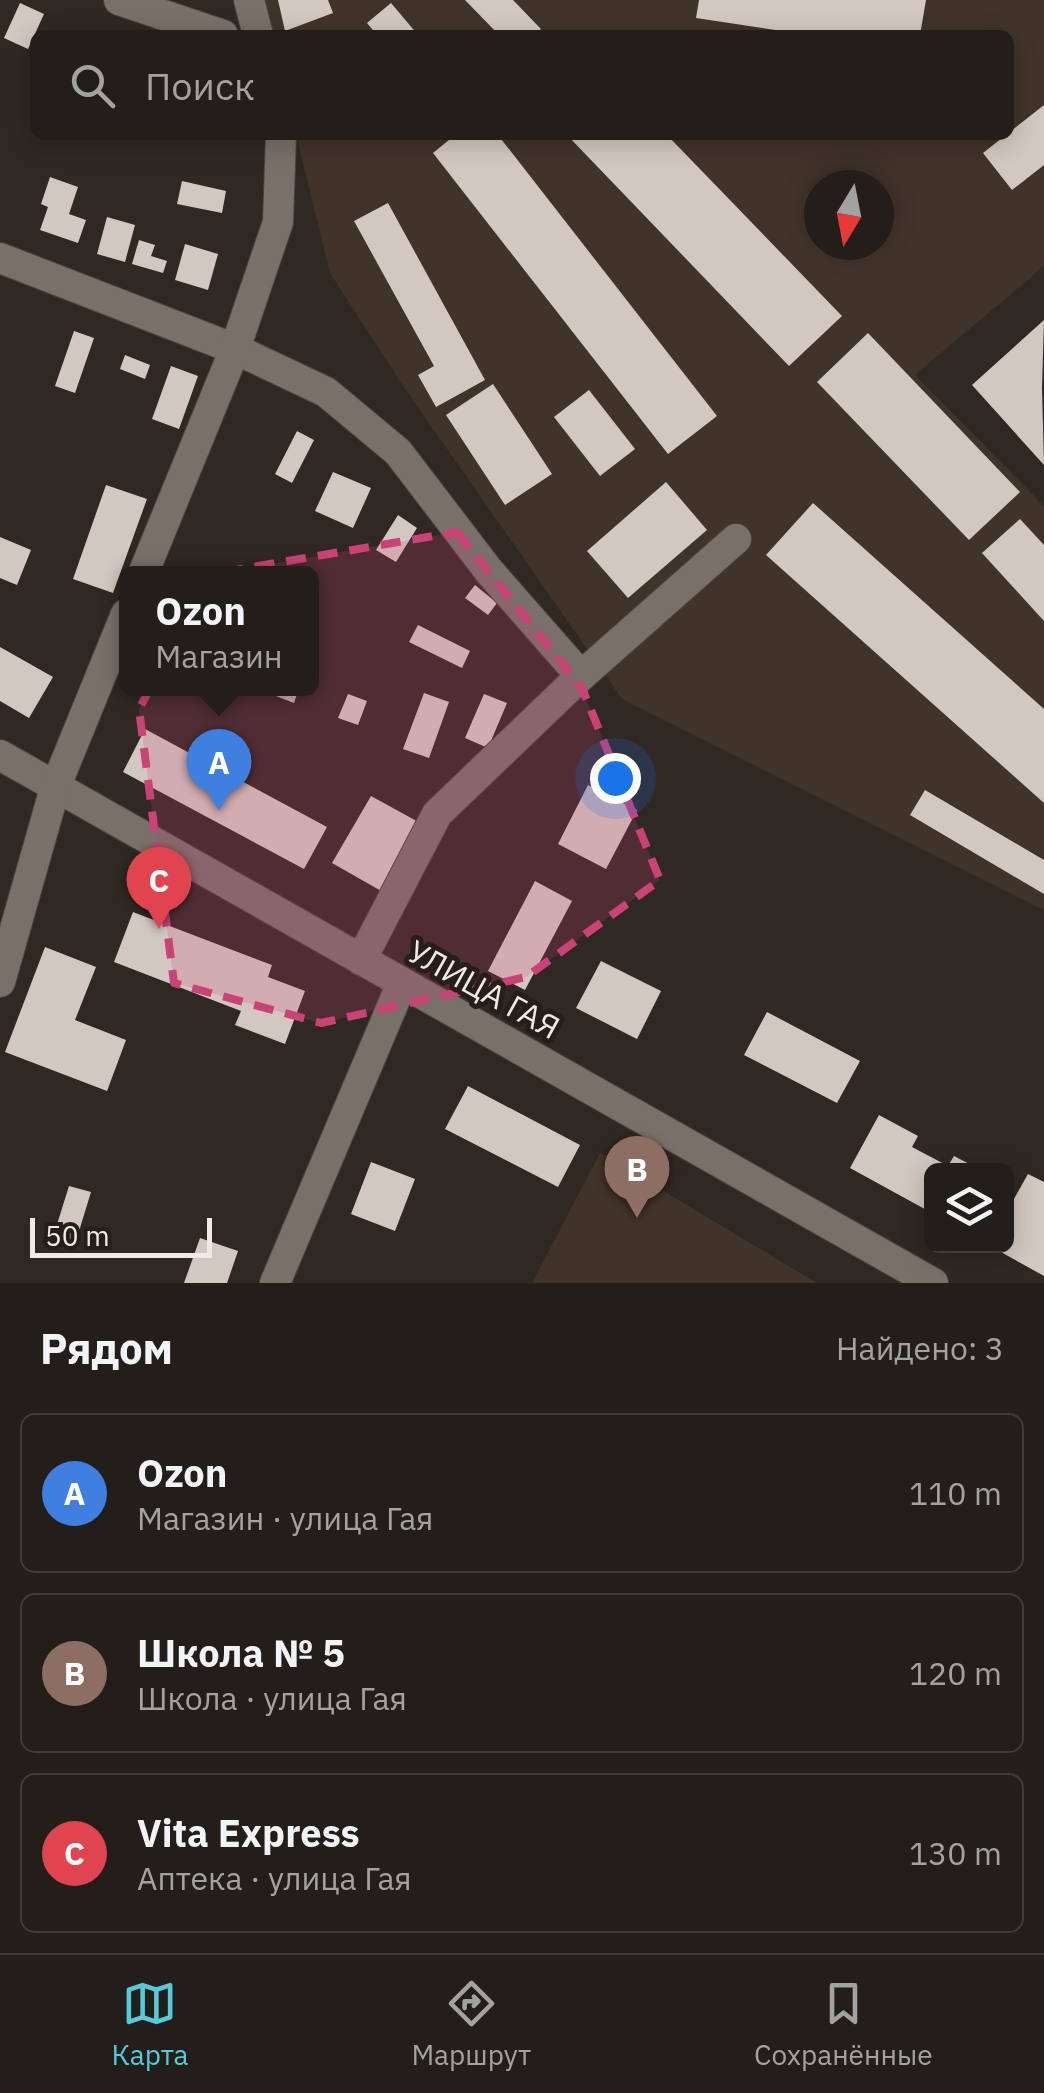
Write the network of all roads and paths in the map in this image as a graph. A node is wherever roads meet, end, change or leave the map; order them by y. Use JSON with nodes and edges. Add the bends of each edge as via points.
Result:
{"nodes":[{"id":1,"x":118,"y":0,"type":"edge"},
{"id":2,"x":249,"y":0,"type":"edge"},
{"id":3,"x":208,"y":30,"type":"edge"},
{"id":4,"x":257,"y":30,"type":"edge"},
{"id":5,"x":280,"y":140,"type":"edge"},
{"id":6,"x":0,"y":258,"type":"edge"},
{"id":7,"x":235,"y":348,"type":"junction"},
{"id":8,"x":736,"y":539,"type":"dead end"},
{"id":9,"x":146,"y":566,"type":"edge"},
{"id":10,"x":119,"y":631,"type":"edge"},
{"id":11,"x":581,"y":676,"type":"junction"},
{"id":12,"x":0,"y":756,"type":"edge"},
{"id":13,"x":56,"y":788,"type":"junction"},
{"id":14,"x":361,"y":960,"type":"junction"},
{"id":15,"x":0,"y":982,"type":"edge"},
{"id":16,"x":402,"y":983,"type":"junction"},
{"id":17,"x":275,"y":1283,"type":"edge"},
{"id":18,"x":934,"y":1283,"type":"edge"}],
"edges":[{"from":1,"to":3,"type":"street"},
{"from":2,"to":4,"type":"street"},
{"from":5,"to":7,"type":"street","via":[[278,222]]},
{"from":6,"to":7,"type":"street"},
{"from":7,"to":9,"type":"street"},
{"from":7,"to":11,"type":"street","via":[[326,392],[398,452]]},
{"from":8,"to":11,"type":"street"},
{"from":10,"to":13,"type":"street"},
{"from":11,"to":14,"type":"street","via":[[437,814]]},
{"from":12,"to":13,"type":"street","name":"УЛИЦА ГАЯ"},
{"from":13,"to":14,"type":"street","name":"УЛИЦА ГАЯ"},
{"from":13,"to":15,"type":"street"},
{"from":14,"to":16,"type":"street","name":"УЛИЦА ГАЯ"},
{"from":16,"to":17,"type":"street"},
{"from":16,"to":18,"type":"street","name":"УЛИЦА ГАЯ"}]}
